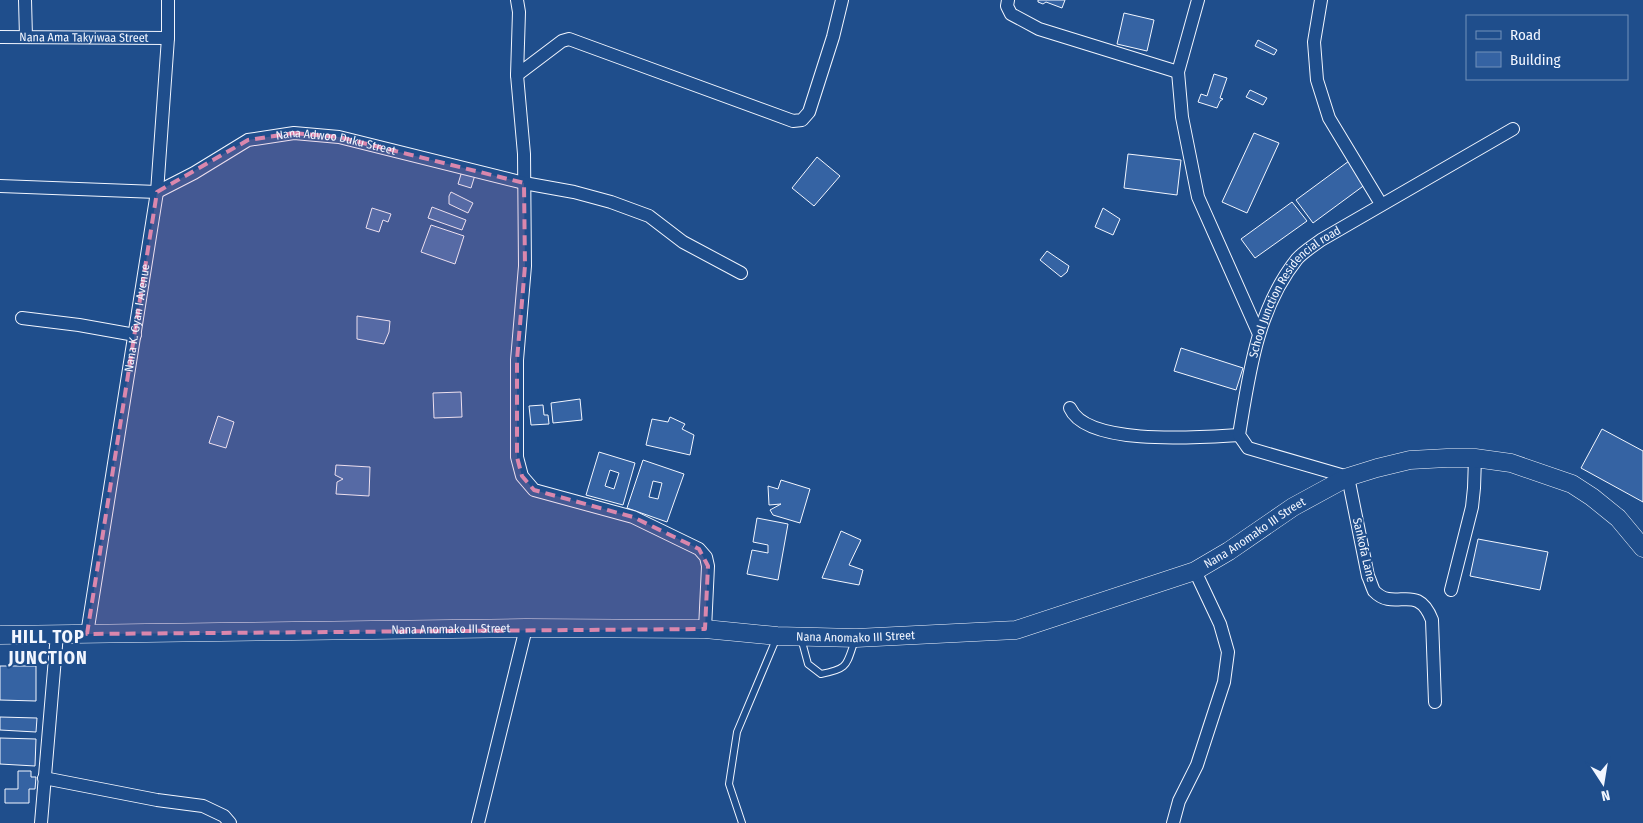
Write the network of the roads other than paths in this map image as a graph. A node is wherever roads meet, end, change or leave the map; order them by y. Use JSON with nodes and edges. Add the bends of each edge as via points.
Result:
{"nodes":[{"id":1,"x":25,"y":0,"type":"edge"},
{"id":2,"x":168,"y":0,"type":"edge"},
{"id":3,"x":517,"y":0,"type":"edge"},
{"id":4,"x":842,"y":0,"type":"edge"},
{"id":5,"x":1008,"y":0,"type":"edge"},
{"id":6,"x":1198,"y":0,"type":"edge"},
{"id":7,"x":1321,"y":0,"type":"edge"},
{"id":8,"x":0,"y":37,"type":"edge"},
{"id":9,"x":26,"y":37,"type":"junction"},
{"id":10,"x":168,"y":38,"type":"junction"},
{"id":11,"x":1178,"y":72,"type":"junction"},
{"id":12,"x":517,"y":75,"type":"junction"},
{"id":13,"x":1513,"y":129,"type":"dead end"},
{"id":14,"x":524,"y":182,"type":"junction"},
{"id":15,"x":0,"y":186,"type":"edge"},
{"id":16,"x":157,"y":192,"type":"junction"},
{"id":17,"x":1382,"y":204,"type":"junction"},
{"id":18,"x":741,"y":273,"type":"dead end"},
{"id":19,"x":22,"y":318,"type":"dead end"},
{"id":20,"x":1258,"y":332,"type":"junction"},
{"id":21,"x":135,"y":335,"type":"junction"},
{"id":22,"x":1070,"y":408,"type":"dead end"},
{"id":23,"x":1239,"y":435,"type":"junction"},
{"id":24,"x":1475,"y":458,"type":"junction"},
{"id":25,"x":1348,"y":477,"type":"junction"},
{"id":26,"x":1643,"y":548,"type":"edge"},
{"id":27,"x":1195,"y":571,"type":"junction"},
{"id":28,"x":1451,"y":590,"type":"dead end"},
{"id":29,"x":526,"y":628,"type":"junction"},
{"id":30,"x":705,"y":629,"type":"junction"},
{"id":31,"x":57,"y":634,"type":"junction"},
{"id":32,"x":88,"y":634,"type":"junction"},
{"id":33,"x":0,"y":635,"type":"edge"},
{"id":34,"x":777,"y":636,"type":"junction"},
{"id":35,"x":801,"y":637,"type":"junction"},
{"id":36,"x":856,"y":638,"type":"junction"},
{"id":37,"x":1435,"y":702,"type":"dead end"},
{"id":38,"x":44,"y":778,"type":"junction"},
{"id":39,"x":41,"y":823,"type":"edge"},
{"id":40,"x":230,"y":823,"type":"edge"},
{"id":41,"x":478,"y":823,"type":"edge"},
{"id":42,"x":742,"y":823,"type":"edge"},
{"id":43,"x":1173,"y":823,"type":"edge"}],
"edges":[{"from":1,"to":9,"type":"street"},
{"from":2,"to":10,"type":"street","name":"Nana K. Gyan I Avenue"},
{"from":3,"to":12,"type":"street"},
{"from":4,"to":12,"type":"street","via":[[809,112],[802,120],[793,121],[569,39]]},
{"from":5,"to":11,"type":"street","via":[[1011,14],[1039,29]]},
{"from":6,"to":11,"type":"street"},
{"from":7,"to":17,"type":"street","via":[[1314,42],[1317,80],[1329,118]]},
{"from":8,"to":9,"type":"street","name":"Nana Ama Takyiwaa Street"},
{"from":9,"to":10,"type":"street","name":"Nana Ama Takyiwaa Street"},
{"from":10,"to":16,"type":"street","name":"Nana K. Gyan I Avenue"},
{"from":11,"to":20,"type":"street","via":[[1182,117],[1198,197]]},
{"from":12,"to":14,"type":"street"},
{"from":13,"to":17,"type":"street","name":"School Junction Residencial road"},
{"from":14,"to":16,"type":"street","name":"Nana Adwoo Duku Street","via":[[339,137],[294,134],[248,140]]},
{"from":14,"to":18,"type":"street","name":"Nana Adwoo Duku Street","via":[[574,192],[649,216],[683,242]]},
{"from":14,"to":30,"type":"street","via":[[525,266],[517,360],[517,456],[522,476],[534,490],[634,517],[699,549],[708,566]]},
{"from":15,"to":16,"type":"street"},
{"from":16,"to":21,"type":"street","name":"Nana K. Gyan I Avenue"},
{"from":17,"to":20,"type":"street","name":"School Junction Residencial road","via":[[1321,240],[1298,258],[1276,292]]},
{"from":19,"to":21,"type":"street"},
{"from":20,"to":23,"type":"street","name":"School Junction Residencial road"},
{"from":21,"to":32,"type":"street","name":"Nana K. Gyan I Avenue"},
{"from":22,"to":23,"type":"street","via":[[1078,418],[1118,433],[1162,438]]},
{"from":23,"to":25,"type":"street","via":[[1248,448]]},
{"from":24,"to":25,"type":"street","name":"Nana Anomako III Street","via":[[1410,460]]},
{"from":24,"to":26,"type":"street","name":"Nana Anomako III Street","via":[[1511,462],[1572,484],[1618,518]]},
{"from":24,"to":28,"type":"street","via":[[1472,507]]},
{"from":25,"to":27,"type":"street","name":"Nana Anomako III Street","via":[[1293,507]]},
{"from":25,"to":37,"type":"street","name":"Sankofa Lane","via":[[1368,576],[1374,590],[1388,599],[1410,598],[1421,602],[1432,620]]},
{"from":27,"to":36,"type":"street","name":"Nana Anomako III Street","via":[[1016,630]]},
{"from":27,"to":43,"type":"street","via":[[1220,624],[1228,652],[1224,682],[1197,765],[1179,801]]},
{"from":29,"to":30,"type":"street","name":"Nana Anomako III Street"},
{"from":29,"to":32,"type":"street","name":"Nana Anomako III Street"},
{"from":29,"to":41,"type":"street"},
{"from":30,"to":34,"type":"street","name":"Nana Anomako III Street"},
{"from":31,"to":32,"type":"street","name":"Nana Anomako III Street"},
{"from":31,"to":33,"type":"street","name":"Nana Anomako III Street"},
{"from":31,"to":38,"type":"street"},
{"from":34,"to":35,"type":"street","name":"Nana Anomako III Street"},
{"from":34,"to":42,"type":"lane","via":[[737,732],[729,784]]},
{"from":35,"to":36,"type":"street","name":"Nana Anomako III Street"},
{"from":35,"to":36,"type":"lane","via":[[808,664],[820,674],[838,671],[846,665]]},
{"from":38,"to":39,"type":"street"},
{"from":38,"to":40,"type":"street","via":[[203,806],[224,816]]}]}
